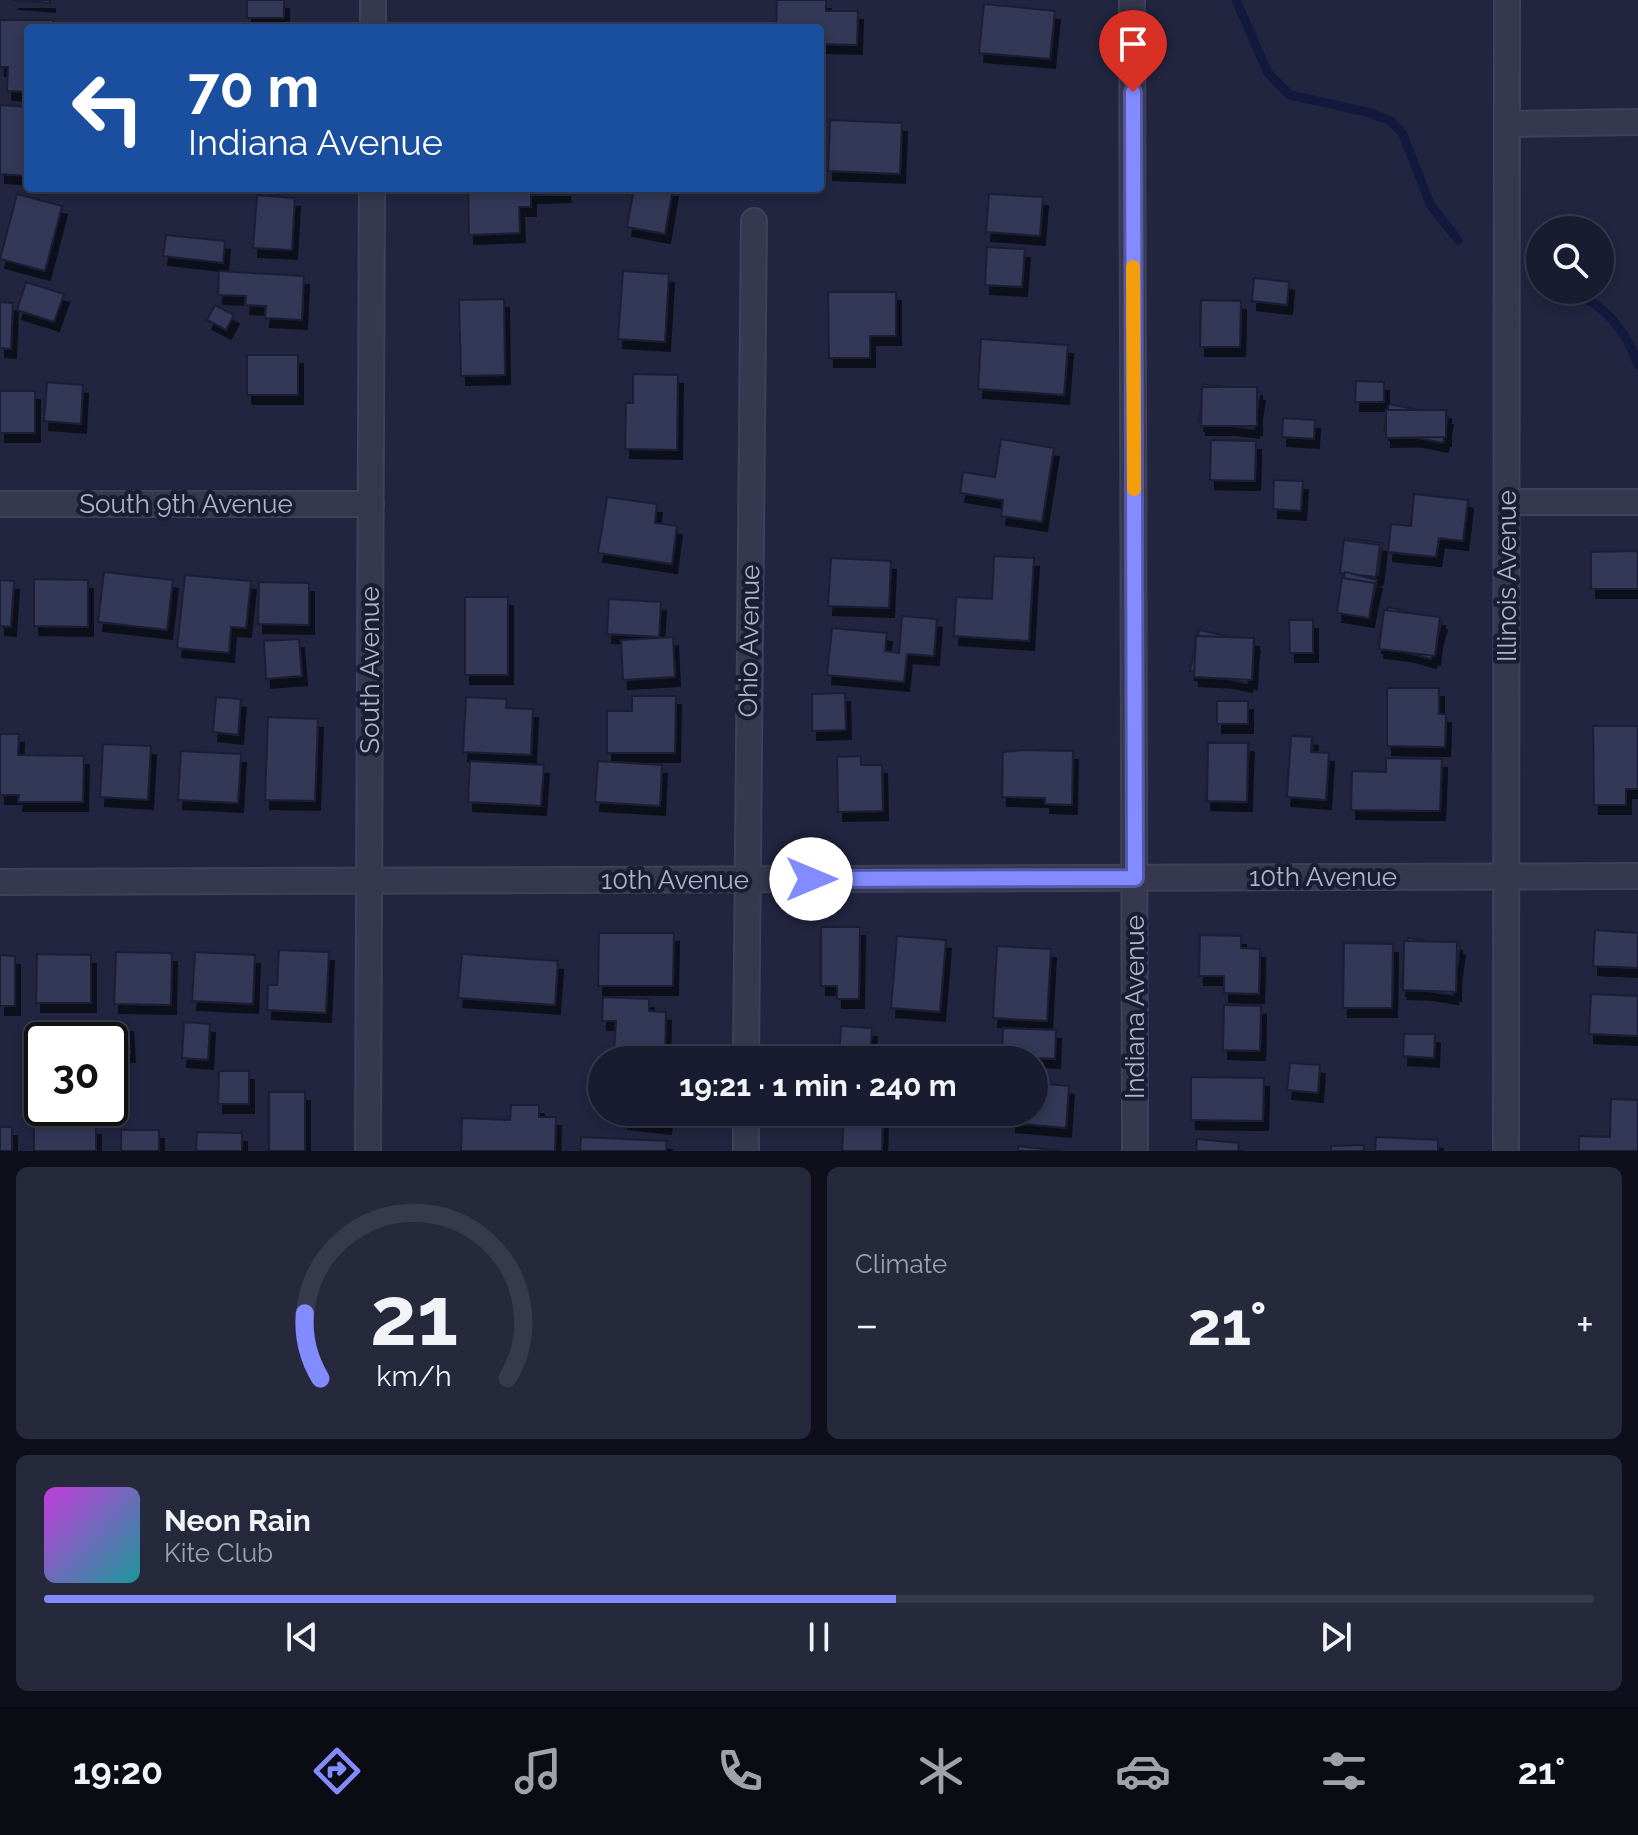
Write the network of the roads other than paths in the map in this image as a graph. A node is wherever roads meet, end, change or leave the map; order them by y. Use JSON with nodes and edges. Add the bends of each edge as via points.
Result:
{"nodes":[{"id":1,"x":373,"y":0,"type":"edge"},
{"id":2,"x":1132,"y":0,"type":"edge"},
{"id":3,"x":1507,"y":0,"type":"edge"},
{"id":4,"x":373,"y":24,"type":"edge"},
{"id":5,"x":1638,"y":122,"type":"edge"},
{"id":6,"x":1507,"y":124,"type":"junction"},
{"id":7,"x":372,"y":192,"type":"edge"},
{"id":8,"x":754,"y":221,"type":"dead end"},
{"id":9,"x":1507,"y":502,"type":"junction"},
{"id":10,"x":1638,"y":502,"type":"edge"},
{"id":11,"x":0,"y":504,"type":"edge"},
{"id":12,"x":371,"y":504,"type":"junction"},
{"id":13,"x":1638,"y":876,"type":"edge"},
{"id":14,"x":1506,"y":877,"type":"junction"},
{"id":15,"x":1135,"y":878,"type":"junction"},
{"id":16,"x":747,"y":879,"type":"junction"},
{"id":17,"x":369,"y":881,"type":"junction"},
{"id":18,"x":0,"y":882,"type":"edge"},
{"id":19,"x":746,"y":1046,"type":"edge"},
{"id":20,"x":746,"y":1126,"type":"edge"},
{"id":21,"x":368,"y":1151,"type":"edge"},
{"id":22,"x":746,"y":1151,"type":"edge"},
{"id":23,"x":1135,"y":1151,"type":"edge"},
{"id":24,"x":1506,"y":1151,"type":"edge"}],
"edges":[{"from":1,"to":4,"type":"street"},
{"from":2,"to":15,"type":"street","name":"Indiana Avenue"},
{"from":3,"to":6,"type":"street","name":"Illinois Avenue"},
{"from":5,"to":6,"type":"street"},
{"from":6,"to":9,"type":"street","name":"Illinois Avenue"},
{"from":7,"to":12,"type":"street","name":"South Avenue"},
{"from":8,"to":16,"type":"street","name":"Ohio Avenue"},
{"from":9,"to":10,"type":"street"},
{"from":9,"to":14,"type":"street","name":"Illinois Avenue"},
{"from":11,"to":12,"type":"street","name":"South 9th Avenue"},
{"from":12,"to":17,"type":"street","name":"South Avenue"},
{"from":13,"to":14,"type":"street","name":"10th Avenue"},
{"from":14,"to":15,"type":"street","name":"10th Avenue"},
{"from":14,"to":24,"type":"street","name":"Illinois Avenue"},
{"from":15,"to":16,"type":"street","name":"10th Avenue"},
{"from":15,"to":23,"type":"street","name":"Indiana Avenue"},
{"from":16,"to":17,"type":"street","name":"10th Avenue"},
{"from":16,"to":19,"type":"street","name":"Ohio Avenue"},
{"from":17,"to":18,"type":"street","name":"10th Avenue"},
{"from":17,"to":21,"type":"street","name":"South Avenue"},
{"from":20,"to":22,"type":"street"}]}
